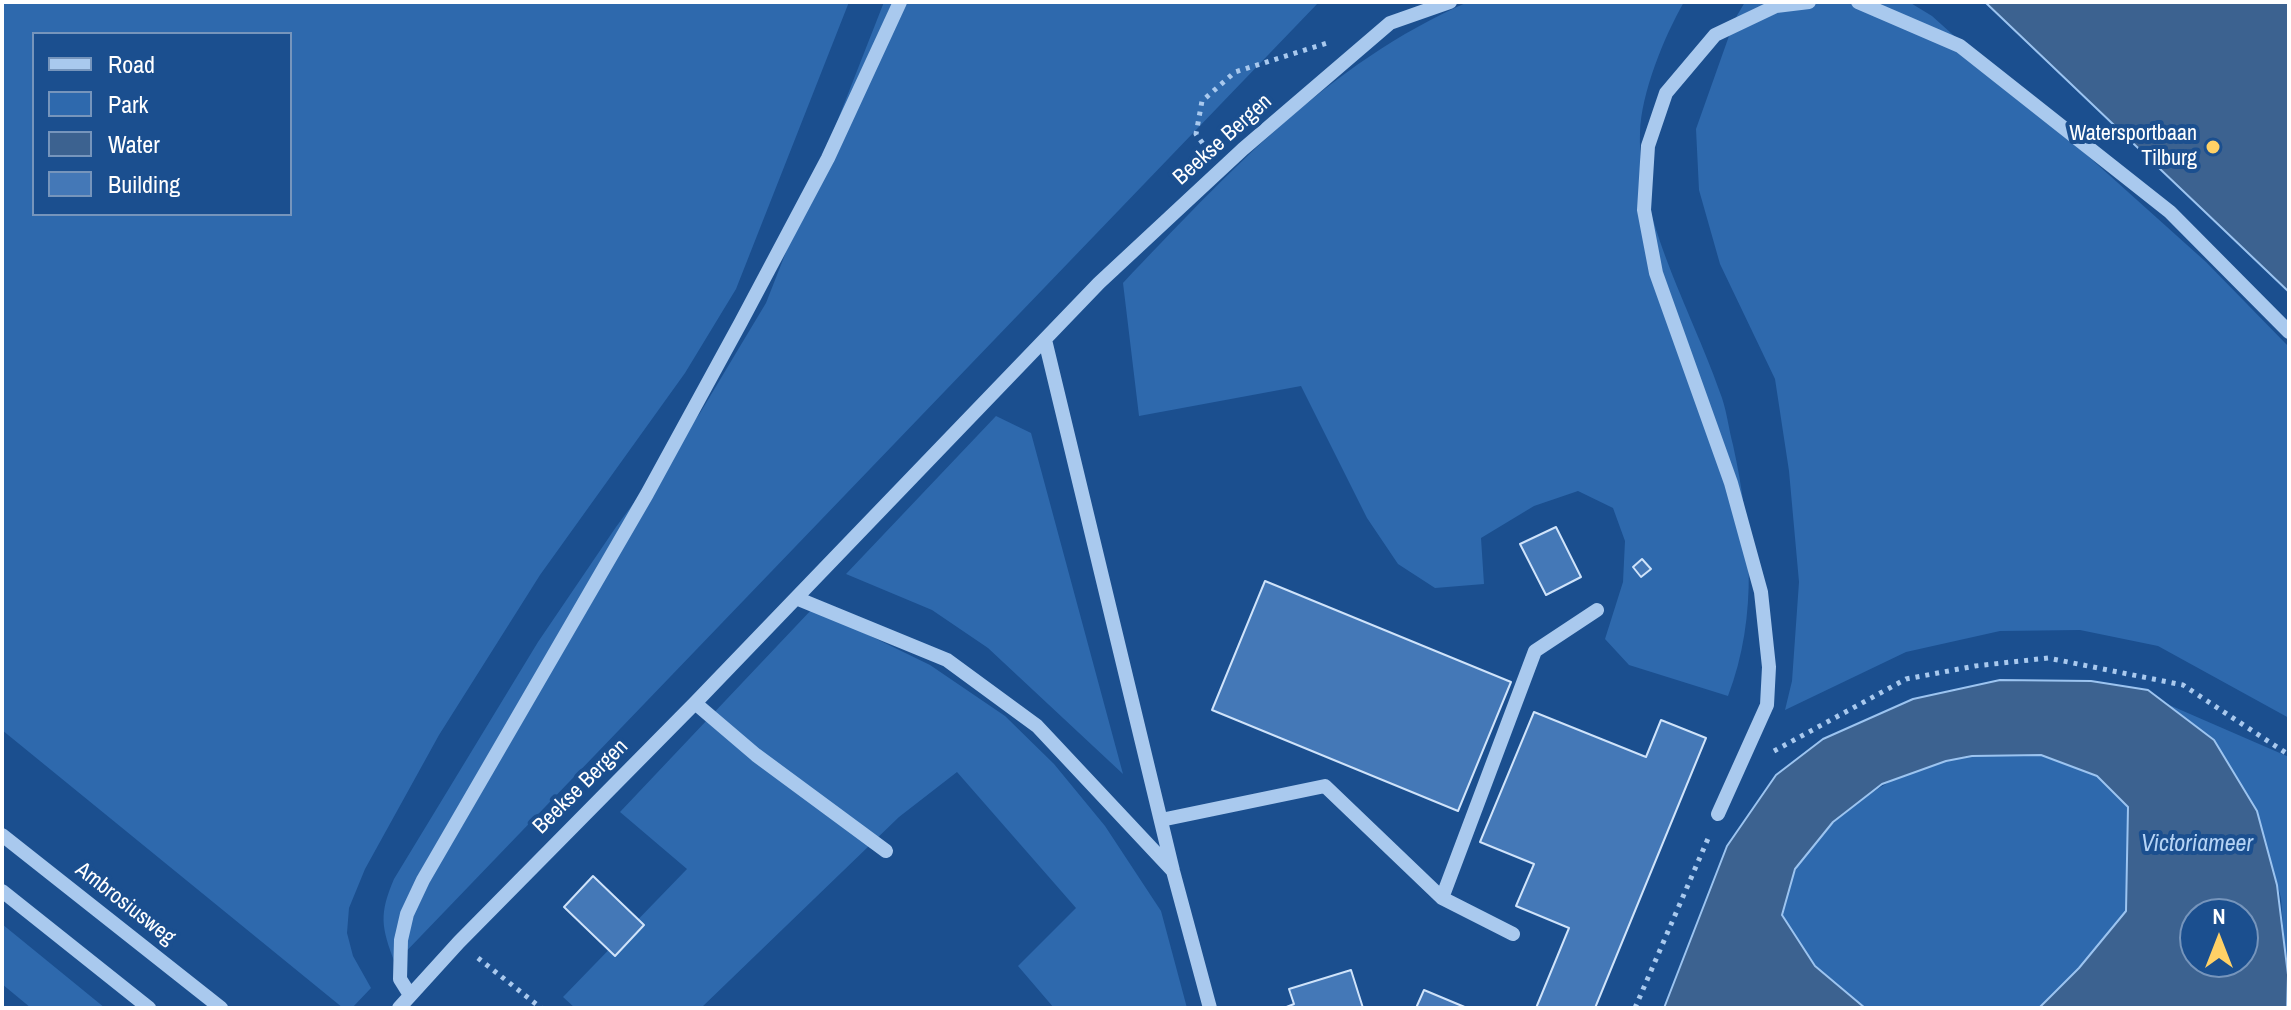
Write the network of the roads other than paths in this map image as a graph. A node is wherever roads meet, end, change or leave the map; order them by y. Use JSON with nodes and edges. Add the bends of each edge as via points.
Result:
{"nodes":[{"id":1,"x":900,"y":2,"type":"edge"},
{"id":2,"x":1450,"y":2,"type":"edge"},
{"id":3,"x":1809,"y":2,"type":"edge"},
{"id":4,"x":1858,"y":2,"type":"edge"},
{"id":5,"x":2289,"y":332,"type":"edge"},
{"id":6,"x":1045,"y":340,"type":"junction"},
{"id":7,"x":796,"y":598,"type":"junction"},
{"id":8,"x":1597,"y":610,"type":"dead end"},
{"id":9,"x":695,"y":703,"type":"junction"},
{"id":10,"x":1718,"y":814,"type":"road end"},
{"id":11,"x":1161,"y":820,"type":"junction"},
{"id":12,"x":2,"y":835,"type":"edge"},
{"id":13,"x":886,"y":851,"type":"dead end"},
{"id":14,"x":1173,"y":871,"type":"junction"},
{"id":15,"x":2,"y":891,"type":"edge"},
{"id":16,"x":1442,"y":898,"type":"junction"},
{"id":17,"x":1513,"y":934,"type":"dead end"},
{"id":18,"x":410,"y":995,"type":"junction"},
{"id":19,"x":149,"y":1008,"type":"edge"},
{"id":20,"x":221,"y":1008,"type":"edge"},
{"id":21,"x":399,"y":1008,"type":"edge"},
{"id":22,"x":1210,"y":1008,"type":"edge"}],
"edges":[{"from":1,"to":18,"type":"street","via":[[828,158],[741,322],[423,880],[401,940],[400,979]]},
{"from":2,"to":6,"type":"street","name":"Beekse Bergen","via":[[1390,23],[1243,149]]},
{"from":3,"to":10,"type":"street","via":[[1776,6],[1715,35],[1666,93],[1648,146],[1644,210],[1656,273],[1731,483],[1761,592],[1769,667],[1767,705]]},
{"from":4,"to":5,"type":"street","via":[[1960,46],[2170,212]]},
{"from":6,"to":7,"type":"street","name":"Beekse Bergen"},
{"from":6,"to":11,"type":"street"},
{"from":7,"to":9,"type":"street","name":"Beekse Bergen"},
{"from":7,"to":14,"type":"street","via":[[947,660],[1037,726]]},
{"from":8,"to":16,"type":"street","via":[[1535,651]]},
{"from":9,"to":13,"type":"street"},
{"from":9,"to":18,"type":"street","name":"Beekse Bergen"},
{"from":11,"to":14,"type":"street"},
{"from":11,"to":16,"type":"street","via":[[1325,786]]},
{"from":12,"to":20,"type":"street","name":"Ambrosiusweg"},
{"from":14,"to":22,"type":"street"},
{"from":15,"to":19,"type":"street"},
{"from":16,"to":17,"type":"street"},
{"from":18,"to":21,"type":"street","name":"Beekse Bergen"}]}
